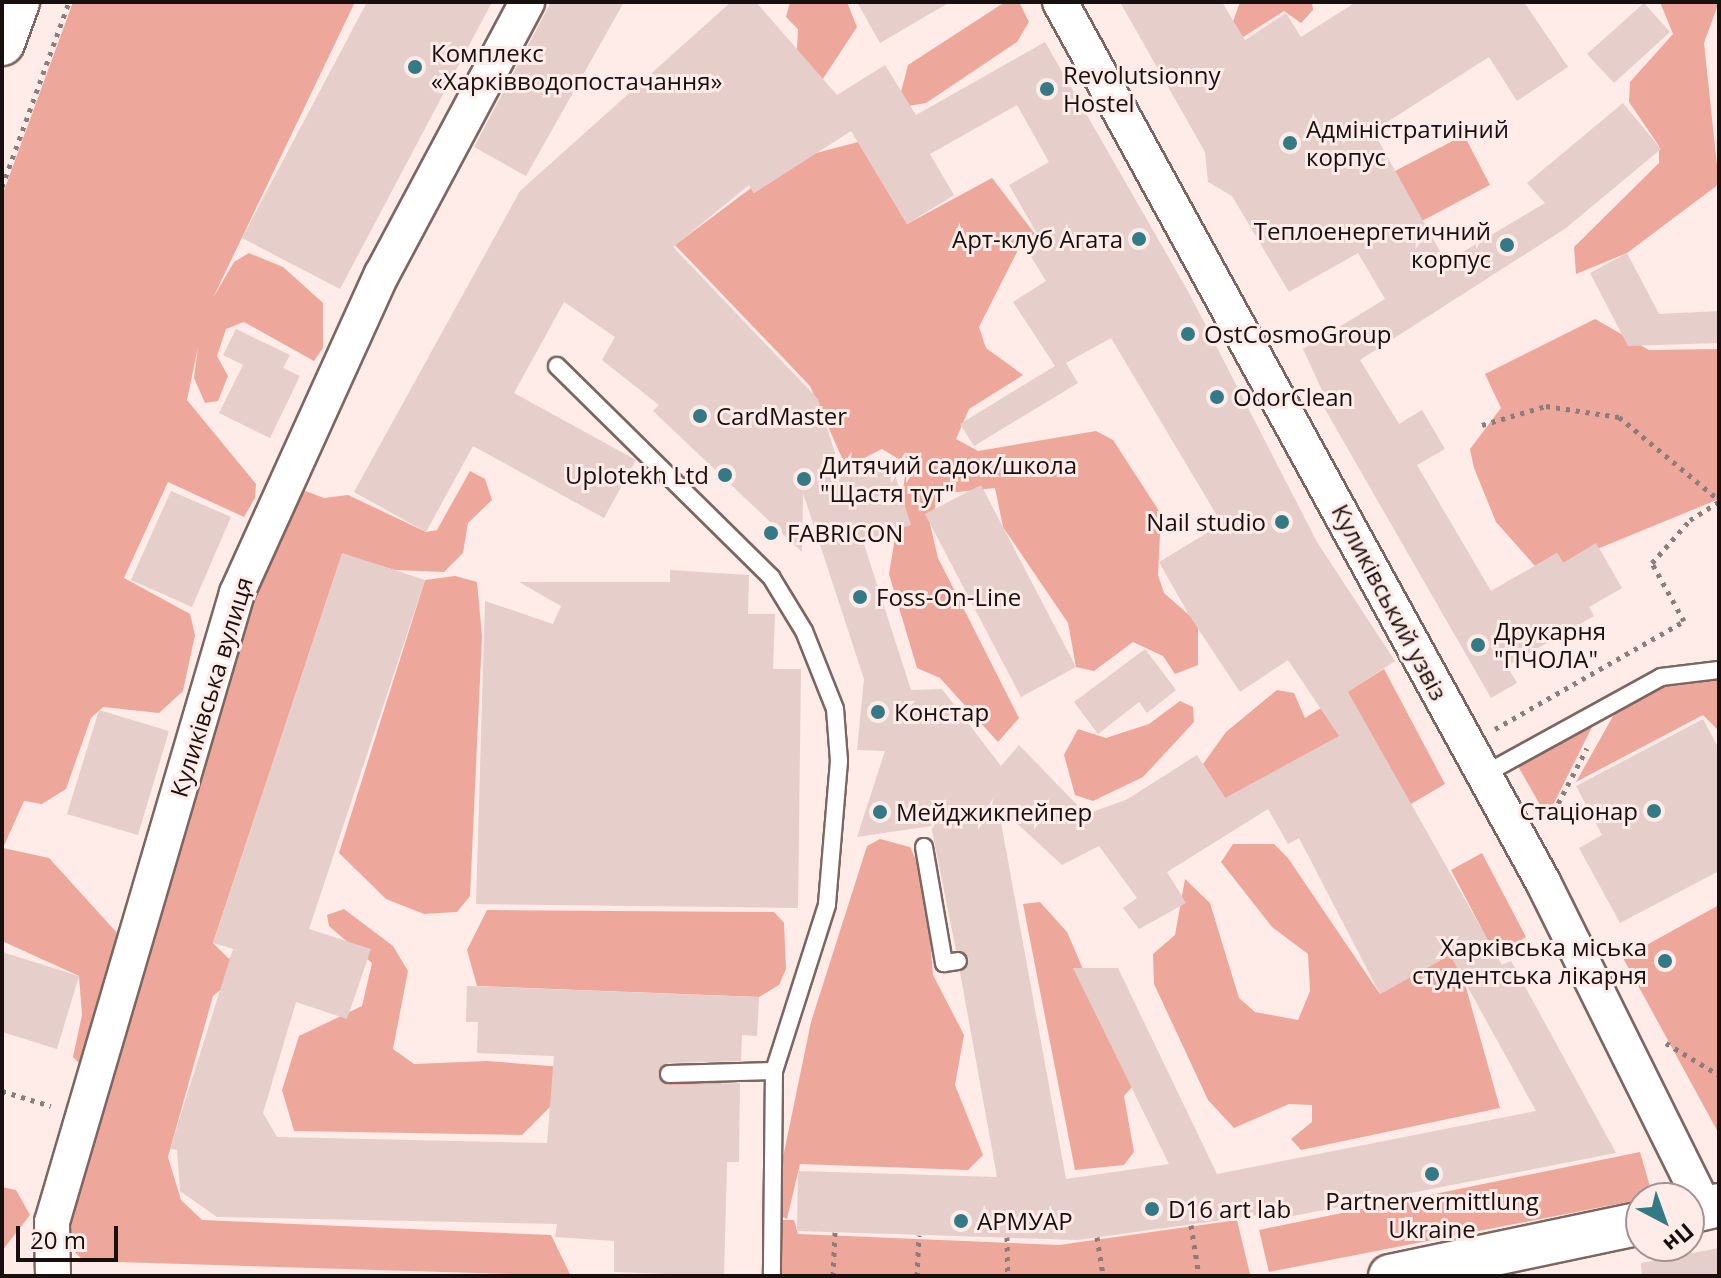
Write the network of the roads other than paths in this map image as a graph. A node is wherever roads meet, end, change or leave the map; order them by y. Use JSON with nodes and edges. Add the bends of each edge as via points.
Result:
{"nodes":[{"id":1,"x":17,"y":2,"type":"edge"},
{"id":2,"x":527,"y":2,"type":"edge"},
{"id":3,"x":1060,"y":2,"type":"edge"},
{"id":4,"x":2,"y":43,"type":"edge"},
{"id":5,"x":557,"y":366,"type":"dead end"},
{"id":6,"x":1719,"y":670,"type":"edge"},
{"id":7,"x":1475,"y":760,"type":"junction"},
{"id":8,"x":924,"y":847,"type":"dead end"},
{"id":9,"x":958,"y":961,"type":"dead end"},
{"id":10,"x":774,"y":1071,"type":"junction"},
{"id":11,"x":669,"y":1074,"type":"dead end"},
{"id":12,"x":1691,"y":1182,"type":"edge"},
{"id":13,"x":1625,"y":1226,"type":"edge"},
{"id":14,"x":53,"y":1276,"type":"edge"},
{"id":15,"x":772,"y":1276,"type":"edge"},
{"id":16,"x":1395,"y":1276,"type":"edge"}],
"edges":[{"from":1,"to":4,"type":"main road"},
{"from":2,"to":14,"type":"street","name":"Куликівська вулиця","via":[[382,274],[237,593],[52,1222]]},
{"from":3,"to":7,"type":"street","name":"Куликівський узвіз"},
{"from":5,"to":10,"type":"lane","via":[[771,577],[804,631],[835,709],[839,761],[827,905]]},
{"from":6,"to":7,"type":"lane","via":[[1661,677],[1610,705]]},
{"from":7,"to":12,"type":"street","name":"Куликівський узвіз","via":[[1589,968]]},
{"from":8,"to":9,"type":"lane","via":[[944,963]]},
{"from":10,"to":11,"type":"lane"},
{"from":10,"to":15,"type":"lane"},
{"from":13,"to":16,"type":"street"}]}
